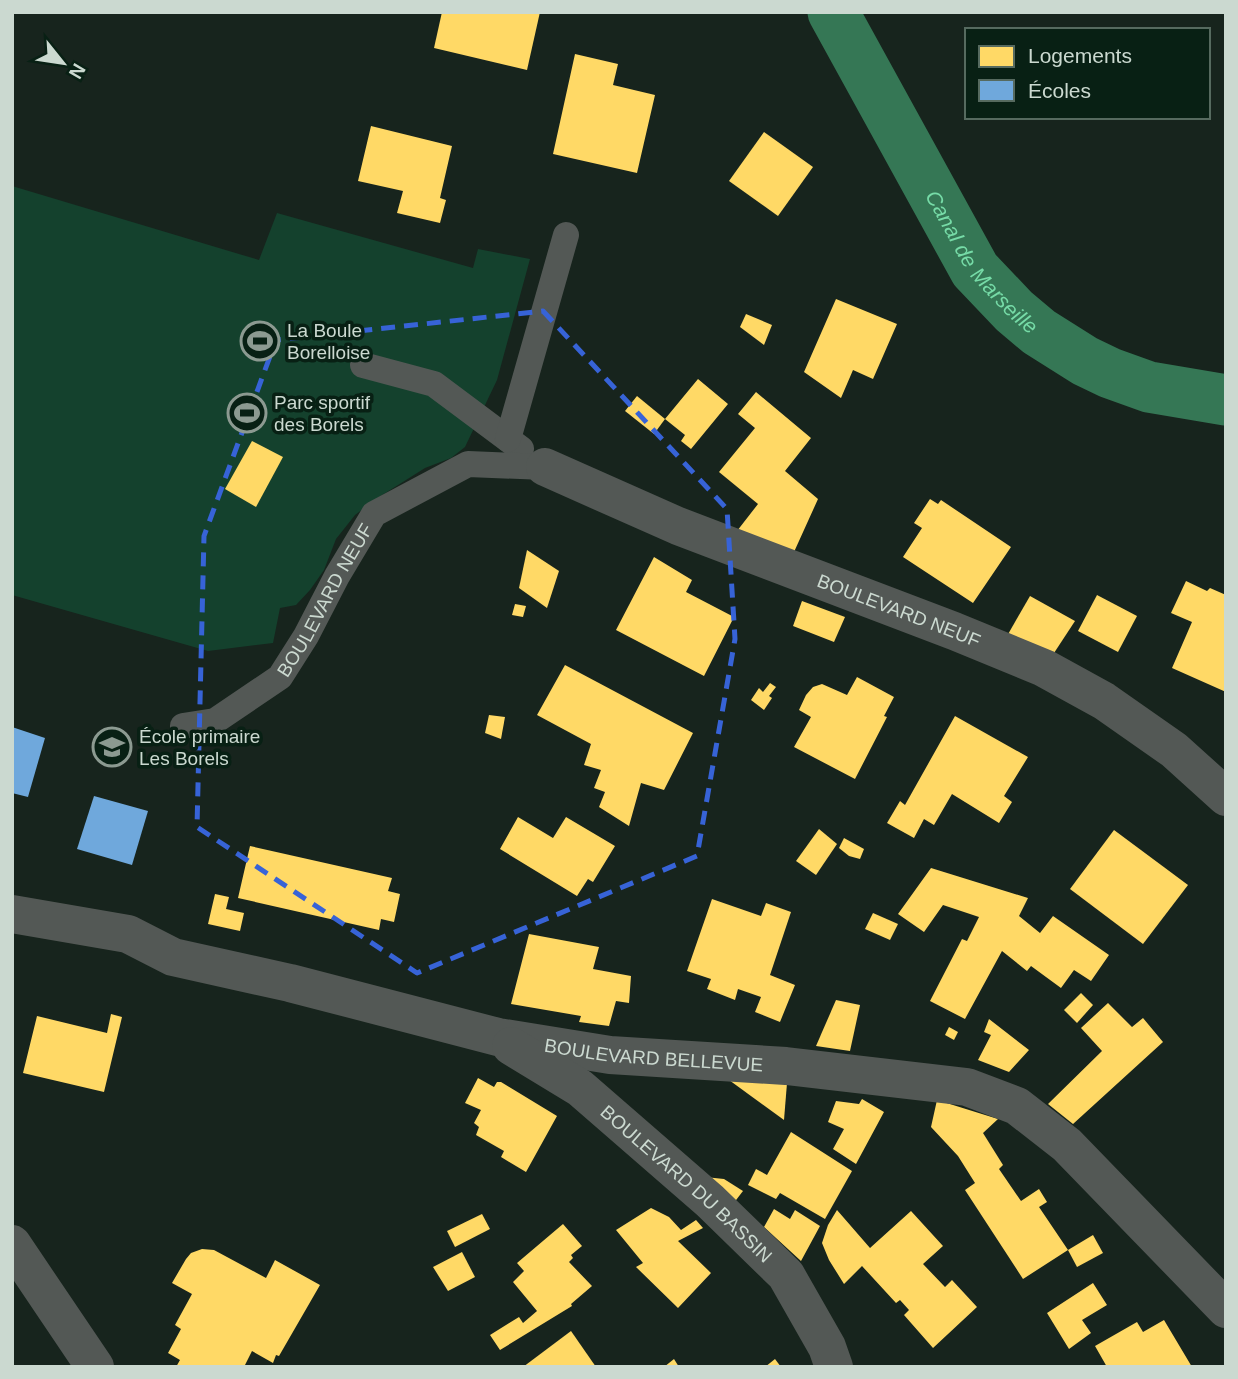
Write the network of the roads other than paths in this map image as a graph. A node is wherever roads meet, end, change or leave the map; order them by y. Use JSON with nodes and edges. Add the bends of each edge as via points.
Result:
{"nodes":[{"id":1,"x":566,"y":235,"type":"dead end"},
{"id":2,"x":363,"y":365,"type":"dead end"},
{"id":3,"x":508,"y":439,"type":"junction"},
{"id":4,"x":545,"y":467,"type":"junction"},
{"id":5,"x":183,"y":726,"type":"dead end"},
{"id":6,"x":1226,"y":797,"type":"edge"},
{"id":7,"x":12,"y":914,"type":"edge"},
{"id":8,"x":498,"y":1038,"type":"junction"},
{"id":9,"x":12,"y":1244,"type":"edge"},
{"id":10,"x":1226,"y":1308,"type":"edge"},
{"id":11,"x":95,"y":1367,"type":"edge"},
{"id":12,"x":834,"y":1367,"type":"edge"}],
"edges":[{"from":1,"to":3,"type":"lane"},
{"from":2,"to":3,"type":"lane","name":"BOULEVARD NEUF","via":[[434,384]]},
{"from":3,"to":4,"type":"lane","name":"BOULEVARD NEUF"},
{"from":4,"to":5,"type":"lane","name":"BOULEVARD NEUF","via":[[468,464],[374,514],[280,677],[215,721]]},
{"from":4,"to":6,"type":"street","name":"BOULEVARD NEUF","via":[[678,526],[1044,668],[1104,701],[1174,750]]},
{"from":7,"to":8,"type":"street","name":"BOULEVARD BELLEVUE","via":[[128,934],[173,957],[290,982]]},
{"from":8,"to":10,"type":"street","name":"BOULEVARD BELLEVUE","via":[[610,1055],[786,1066],[967,1087],[1017,1106],[1067,1145]]},
{"from":8,"to":12,"type":"street","name":"BOULEVARD DU BASSIN","via":[[580,1088],[729,1219],[786,1275]]},
{"from":9,"to":11,"type":"street"}]}
